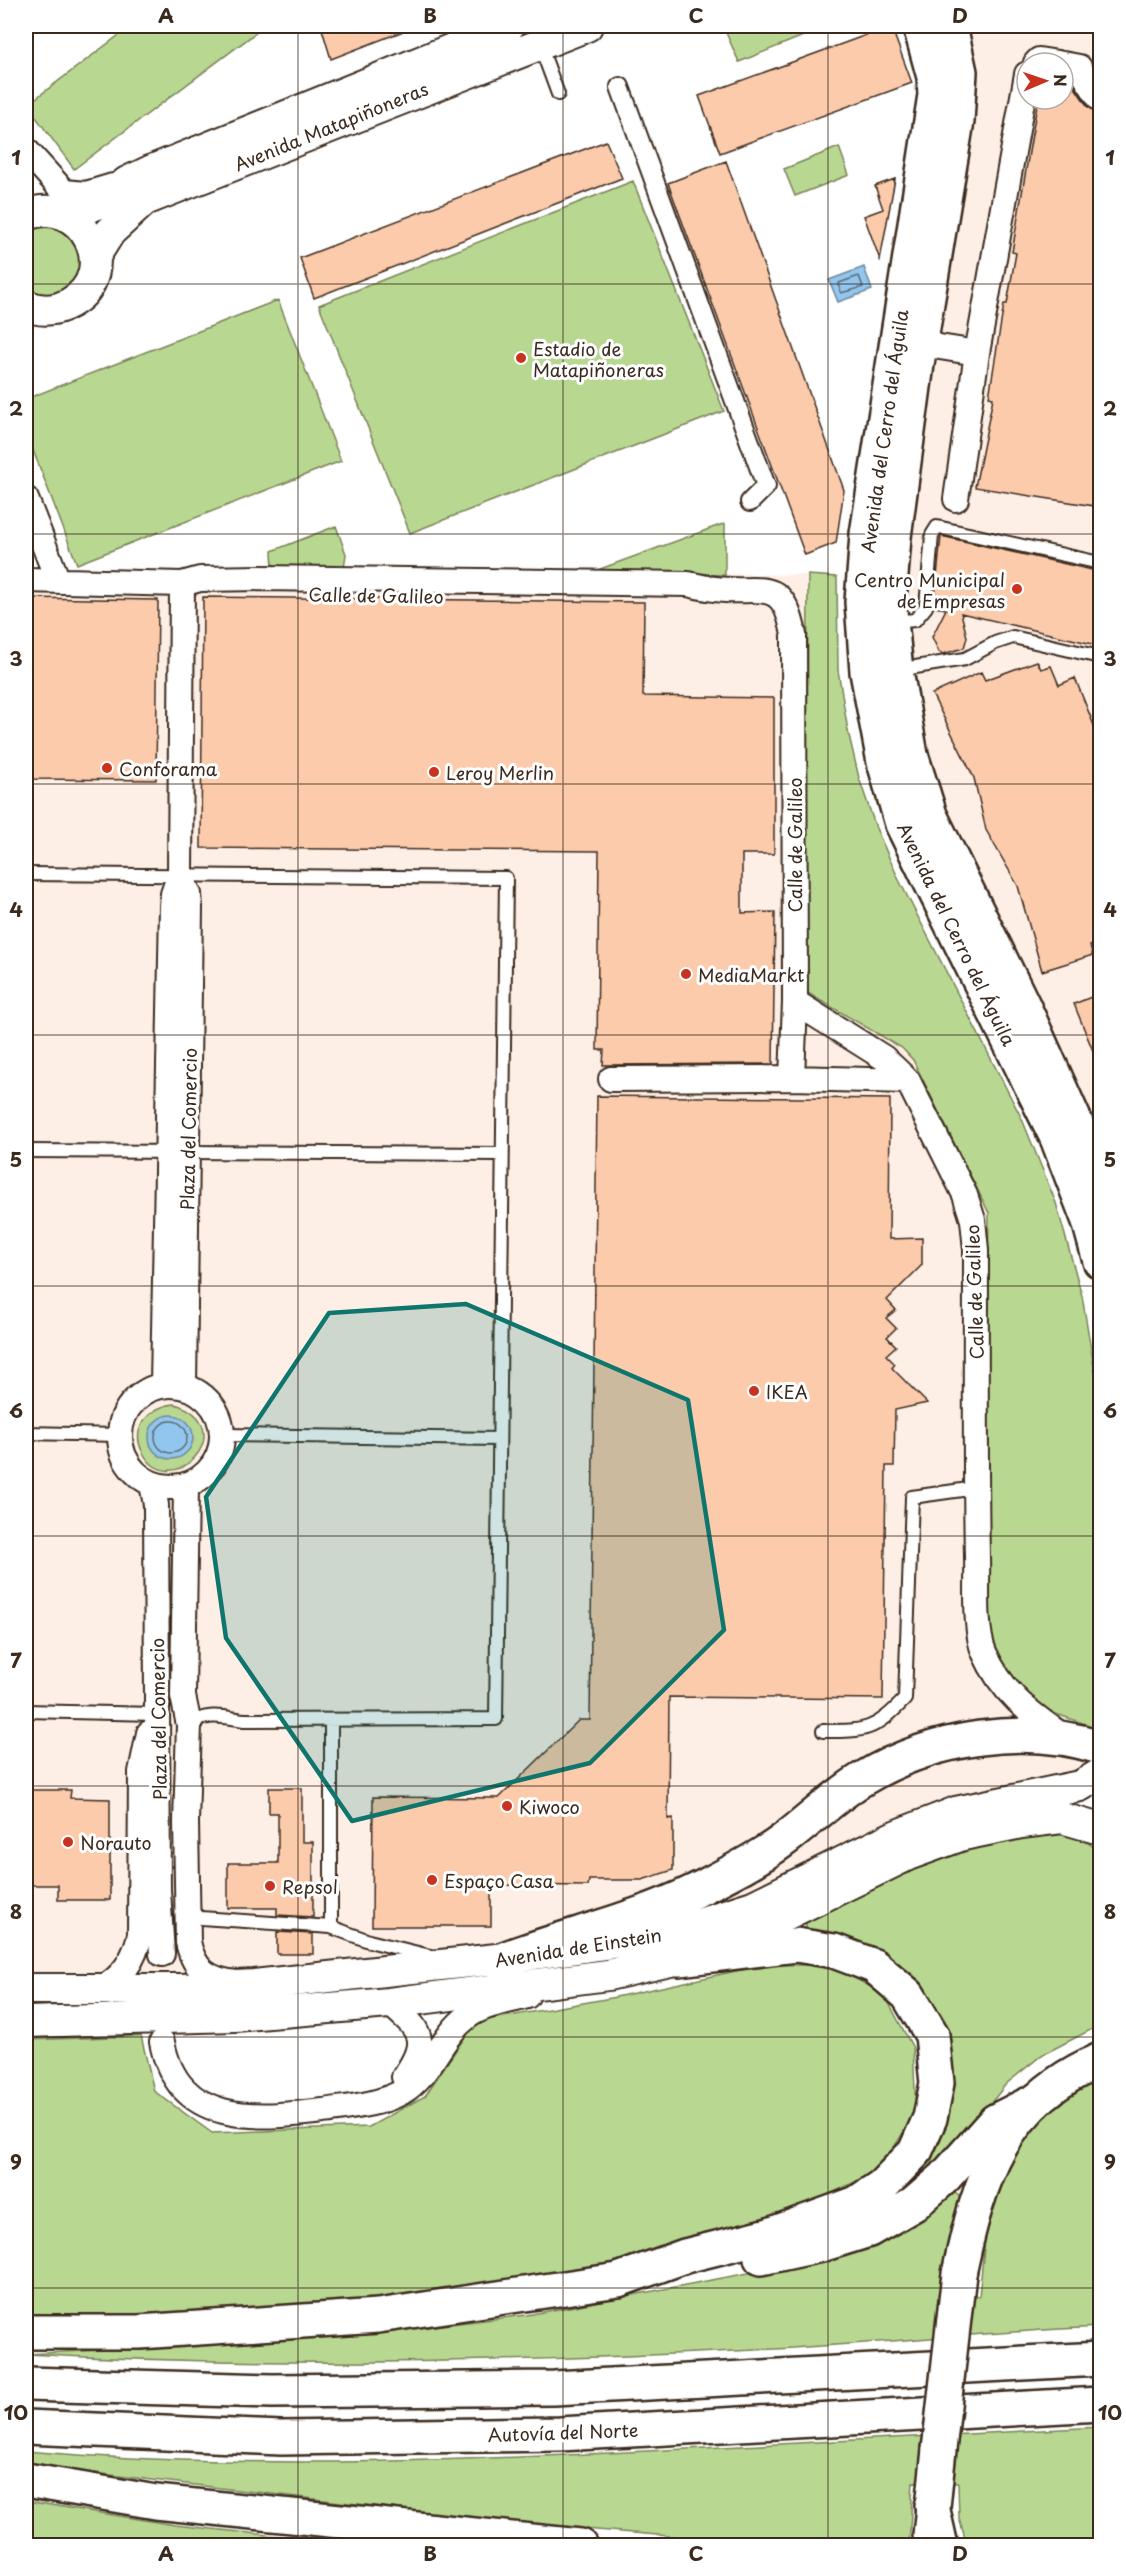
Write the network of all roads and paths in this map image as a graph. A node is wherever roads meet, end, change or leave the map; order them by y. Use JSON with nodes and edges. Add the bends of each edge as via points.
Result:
{"nodes":[{"id":1,"x":509,"y":26,"type":"edge"},
{"id":2,"x":587,"y":26,"type":"edge"},
{"id":3,"x":920,"y":26,"type":"edge"},
{"id":4,"x":950,"y":26,"type":"edge"},
{"id":5,"x":539,"y":44,"type":"junction"},
{"id":6,"x":1075,"y":66,"type":"edge"},
{"id":7,"x":620,"y":87,"type":"dead end"},
{"id":8,"x":558,"y":94,"type":"dead end"},
{"id":9,"x":1101,"y":99,"type":"edge"},
{"id":10,"x":1020,"y":111,"type":"edge"},
{"id":11,"x":26,"y":150,"type":"edge"},
{"id":12,"x":127,"y":182,"type":"junction"},
{"id":13,"x":26,"y":212,"type":"edge"},
{"id":14,"x":66,"y":215,"type":"junction"},
{"id":15,"x":95,"y":256,"type":"junction"},
{"id":16,"x":28,"y":311,"type":"edge"},
{"id":17,"x":921,"y":344,"type":"junction"},
{"id":18,"x":977,"y":353,"type":"junction"},
{"id":19,"x":26,"y":499,"type":"edge"},
{"id":20,"x":956,"y":499,"type":"dead end"},
{"id":21,"x":750,"y":502,"type":"dead end"},
{"id":22,"x":1101,"y":563,"type":"edge"},
{"id":23,"x":26,"y":580,"type":"edge"},
{"id":24,"x":58,"y":581,"type":"junction"},
{"id":25,"x":182,"y":584,"type":"junction"},
{"id":26,"x":891,"y":622,"type":"junction"},
{"id":27,"x":1101,"y":657,"type":"edge"},
{"id":28,"x":896,"y":671,"type":"junction"},
{"id":29,"x":26,"y":874,"type":"edge"},
{"id":30,"x":180,"y":874,"type":"junction"},
{"id":31,"x":795,"y":1002,"type":"junction"},
{"id":32,"x":792,"y":1077,"type":"junction"},
{"id":33,"x":611,"y":1080,"type":"dead end"},
{"id":34,"x":909,"y":1081,"type":"junction"},
{"id":35,"x":26,"y":1151,"type":"edge"},
{"id":36,"x":178,"y":1152,"type":"junction"},
{"id":37,"x":502,"y":1154,"type":"junction"},
{"id":38,"x":1101,"y":1177,"type":"edge"},
{"id":39,"x":1101,"y":1261,"type":"edge"},
{"id":40,"x":174,"y":1386,"type":"junction"},
{"id":41,"x":26,"y":1433,"type":"edge"},
{"id":42,"x":119,"y":1435,"type":"junction"},
{"id":43,"x":222,"y":1435,"type":"junction"},
{"id":44,"x":499,"y":1439,"type":"junction"},
{"id":45,"x":152,"y":1484,"type":"junction"},
{"id":46,"x":186,"y":1485,"type":"junction"},
{"id":47,"x":976,"y":1488,"type":"junction"},
{"id":48,"x":183,"y":1696,"type":"junction"},
{"id":49,"x":26,"y":1711,"type":"edge"},
{"id":50,"x":156,"y":1714,"type":"junction"},
{"id":51,"x":331,"y":1720,"type":"junction"},
{"id":52,"x":189,"y":1725,"type":"junction"},
{"id":53,"x":823,"y":1731,"type":"dead end"},
{"id":54,"x":1064,"y":1737,"type":"junction"},
{"id":55,"x":1101,"y":1748,"type":"edge"},
{"id":56,"x":1101,"y":1774,"type":"edge"},
{"id":57,"x":1101,"y":1829,"type":"edge"},
{"id":58,"x":188,"y":1910,"type":"junction"},
{"id":59,"x":331,"y":1927,"type":"junction"},
{"id":60,"x":506,"y":1958,"type":"junction"},
{"id":61,"x":679,"y":1959,"type":"junction"},
{"id":62,"x":460,"y":1963,"type":"junction"},
{"id":63,"x":608,"y":1976,"type":"junction"},
{"id":64,"x":254,"y":1984,"type":"junction"},
{"id":65,"x":26,"y":1989,"type":"edge"},
{"id":66,"x":100,"y":1989,"type":"junction"},
{"id":67,"x":389,"y":2002,"type":"junction"},
{"id":68,"x":26,"y":2022,"type":"edge"},
{"id":69,"x":162,"y":2042,"type":"dead end"},
{"id":70,"x":1101,"y":2060,"type":"edge"},
{"id":71,"x":377,"y":2101,"type":"junction"},
{"id":72,"x":1033,"y":2102,"type":"junction"},
{"id":73,"x":618,"y":2280,"type":"junction"},
{"id":74,"x":26,"y":2332,"type":"edge"},
{"id":75,"x":1101,"y":2359,"type":"edge"},
{"id":76,"x":26,"y":2384,"type":"edge"},
{"id":77,"x":1101,"y":2404,"type":"edge"},
{"id":78,"x":26,"y":2427,"type":"edge"},
{"id":79,"x":26,"y":2480,"type":"edge"},
{"id":80,"x":932,"y":2506,"type":"junction"},
{"id":81,"x":580,"y":2546,"type":"edge"},
{"id":82,"x":929,"y":2546,"type":"edge"},
{"id":83,"x":941,"y":2546,"type":"edge"}],
"edges":[{"from":1,"to":12,"type":"street","name":"Avenida Matapiñoneras"},
{"from":2,"to":5,"type":"street","name":"Avenida Matapiñoneras"},
{"from":3,"to":39,"type":"main road","name":"Avenida del Cerro del Águila","via":[[935,95],[867,534],[862,602],[867,672],[884,762],[902,824],[1057,1138]]},
{"from":4,"to":17,"type":"main road","name":"Avenida del Cerro del Águila","via":[[960,72],[957,121]]},
{"from":5,"to":8,"type":"lane"},
{"from":5,"to":15,"type":"street","name":"Avenida Matapiñoneras","via":[[145,200],[110,232]]},
{"from":6,"to":9,"type":"street"},
{"from":7,"to":21,"type":"street","via":[[766,486]]},
{"from":10,"to":18,"type":"street"},
{"from":11,"to":12,"type":"street","via":[[64,192],[86,194]]},
{"from":12,"to":14,"type":"street","name":"Avenida Matapiñoneras","via":[[103,202]]},
{"from":13,"to":14,"type":"street"},
{"from":14,"to":15,"type":"street","via":[[86,232]]},
{"from":15,"to":16,"type":"street","name":"Avenida Matapiñoneras","via":[[94,272],[77,299],[55,308]]},
{"from":17,"to":18,"type":"street"},
{"from":17,"to":26,"type":"main road","name":"Avenida del Cerro del Águila","via":[[894,537]]},
{"from":18,"to":20,"type":"street"},
{"from":19,"to":24,"type":"street"},
{"from":22,"to":26,"type":"lane","via":[[937,527],[932,535],[926,607],[915,620]]},
{"from":23,"to":24,"type":"street","name":"Calle de Galileo"},
{"from":24,"to":25,"type":"street","name":"Calle de Galileo"},
{"from":25,"to":30,"type":"street","name":"Plaza del Comercio"},
{"from":25,"to":31,"type":"street","name":"Calle de Galileo","via":[[204,593],[687,597],[716,590],[767,590],[777,594],[791,618],[794,635]]},
{"from":26,"to":28,"type":"main road","name":"Avenida del Cerro del Águila"},
{"from":27,"to":28,"type":"lane","via":[[1013,638],[965,659]]},
{"from":28,"to":38,"type":"main road","name":"Avenida del Cerro del Águila","via":[[910,755],[930,815]]},
{"from":29,"to":30,"type":"lane"},
{"from":30,"to":36,"type":"street","name":"Plaza del Comercio","via":[[190,907]]},
{"from":30,"to":37,"type":"lane","via":[[506,878]]},
{"from":31,"to":32,"type":"street"},
{"from":31,"to":34,"type":"street","name":"Calle de Galileo","via":[[884,1058]]},
{"from":32,"to":33,"type":"street"},
{"from":32,"to":34,"type":"street"},
{"from":34,"to":47,"type":"street","name":"Calle de Galileo","via":[[965,1195],[973,1220]]},
{"from":35,"to":36,"type":"lane"},
{"from":36,"to":37,"type":"lane"},
{"from":36,"to":40,"type":"street","name":"Plaza del Comercio"},
{"from":37,"to":44,"type":"lane"},
{"from":40,"to":42,"type":"street","via":[[146,1391],[132,1402]]},
{"from":40,"to":43,"type":"street","via":[[199,1393],[211,1405]]},
{"from":41,"to":42,"type":"lane"},
{"from":42,"to":45,"type":"street","via":[[128,1465]]},
{"from":43,"to":44,"type":"lane"},
{"from":43,"to":46,"type":"street","via":[[220,1452],[212,1466],[201,1478]]},
{"from":44,"to":51,"type":"lane","via":[[496,1719]]},
{"from":45,"to":46,"type":"street","via":[[169,1488]]},
{"from":45,"to":50,"type":"street","name":"Plaza del Comercio","via":[[156,1505]]},
{"from":46,"to":48,"type":"street","name":"Plaza del Comercio"},
{"from":47,"to":53,"type":"lane","via":[[912,1497],[905,1699],[882,1723],[860,1731]]},
{"from":47,"to":54,"type":"street","name":"Calle de Galileo","via":[[983,1649],[1001,1685],[1025,1710]]},
{"from":48,"to":50,"type":"street","name":"Plaza del Comercio","via":[[177,1715],[172,1872],[162,1963]]},
{"from":48,"to":52,"type":"street","name":"Plaza del Comercio"},
{"from":49,"to":50,"type":"lane"},
{"from":50,"to":66,"type":"street","via":[[141,1772],[137,1950],[122,1975]]},
{"from":51,"to":52,"type":"lane","via":[[214,1716],[198,1718]]},
{"from":51,"to":59,"type":"lane"},
{"from":52,"to":58,"type":"street","name":"Plaza del Comercio"},
{"from":54,"to":55,"type":"main road"},
{"from":54,"to":60,"type":"main road","via":[[980,1738],[935,1747],[898,1761],[864,1778],[782,1841],[692,1892]]},
{"from":56,"to":60,"type":"street","name":"Avenida de Einstein","via":[[1080,1786],[956,1812],[897,1835],[753,1906],[701,1924],[610,1945]]},
{"from":57,"to":61,"type":"street","name":"Avenida de Einstein","via":[[1062,1818],[963,1836],[908,1855],[724,1945]]},
{"from":58,"to":59,"type":"lane","via":[[201,1918]]},
{"from":58,"to":64,"type":"street","name":"Plaza del Comercio","via":[[190,1951],[201,1970],[220,1980]]},
{"from":59,"to":62,"type":"lane","via":[[369,1941]]},
{"from":60,"to":62,"type":"street","name":"Avenida de Einstein"},
{"from":61,"to":63,"type":"street","name":"Avenida de Einstein"},
{"from":61,"to":73,"type":"main road","via":[[796,1945],[834,1951],[874,1966],[908,1995],[932,2036],[937,2083],[930,2118],[915,2152],[882,2186],[856,2203],[779,2232],[685,2256]]},
{"from":62,"to":64,"type":"street","name":"Avenida de Einstein"},
{"from":63,"to":67,"type":"street","name":"Avenida de Einstein"},
{"from":63,"to":71,"type":"street","via":[[481,2008],[455,2028],[415,2082]]},
{"from":64,"to":66,"type":"street","name":"Avenida de Einstein"},
{"from":65,"to":66,"type":"street","name":"Avenida de Einstein"},
{"from":67,"to":68,"type":"street","name":"Avenida de Einstein","via":[[235,2016]]},
{"from":67,"to":71,"type":"street","via":[[409,2019],[420,2038],[419,2054],[396,2090]]},
{"from":69,"to":71,"type":"street","via":[[173,2076],[189,2096],[214,2110],[242,2116],[304,2113]]},
{"from":70,"to":72,"type":"main road","via":[[1061,2081]]},
{"from":72,"to":73,"type":"main road","via":[[995,2121],[944,2178],[914,2204],[869,2230],[821,2245],[685,2275]]},
{"from":72,"to":80,"type":"main road","bridge":true,"via":[[1004,2138],[971,2217],[959,2274]]},
{"from":73,"to":74,"type":"main road","via":[[378,2316],[139,2332]]},
{"from":75,"to":76,"type":"main road","via":[[554,2388],[272,2391]]},
{"from":77,"to":78,"type":"main road","name":"Autovía del Norte","via":[[560,2434],[281,2438]]},
{"from":79,"to":81,"type":"main road","via":[[156,2502]]},
{"from":80,"to":82,"type":"main road"},
{"from":80,"to":83,"type":"main road"}]}
